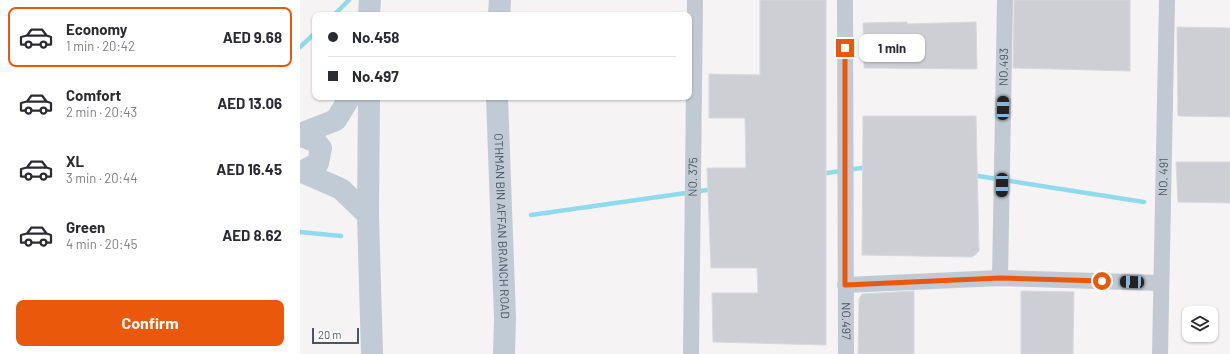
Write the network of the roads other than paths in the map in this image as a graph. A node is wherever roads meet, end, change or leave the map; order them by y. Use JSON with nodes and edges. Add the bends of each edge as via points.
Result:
{"nodes":[{"id":1,"x":370,"y":0,"type":"edge"},
{"id":2,"x":500,"y":0,"type":"edge"},
{"id":3,"x":695,"y":0,"type":"edge"},
{"id":4,"x":845,"y":0,"type":"edge"},
{"id":5,"x":1005,"y":0,"type":"edge"},
{"id":6,"x":1167,"y":0,"type":"edge"},
{"id":7,"x":369,"y":12,"type":"edge"},
{"id":8,"x":499,"y":12,"type":"edge"},
{"id":9,"x":348,"y":100,"type":"edge"},
{"id":10,"x":368,"y":100,"type":"edge"},
{"id":11,"x":497,"y":100,"type":"edge"},
{"id":12,"x":300,"y":134,"type":"edge"},
{"id":13,"x":302,"y":171,"type":"edge"},
{"id":14,"x":368,"y":215,"type":"junction"},
{"id":15,"x":1000,"y":278,"type":"junction"},
{"id":16,"x":1161,"y":283,"type":"junction"},
{"id":17,"x":845,"y":285,"type":"junction"},
{"id":18,"x":372,"y":354,"type":"edge"},
{"id":19,"x":504,"y":354,"type":"edge"},
{"id":20,"x":690,"y":354,"type":"edge"},
{"id":21,"x":846,"y":354,"type":"edge"},
{"id":22,"x":1160,"y":354,"type":"edge"}],
"edges":[{"from":1,"to":7,"type":"main road"},
{"from":2,"to":8,"type":"main road"},
{"from":3,"to":20,"type":"street","name":"NO. 375"},
{"from":4,"to":17,"type":"street","name":"NO.497"},
{"from":5,"to":15,"type":"street","name":"NO.493"},
{"from":6,"to":16,"type":"street","name":"NO. 491"},
{"from":9,"to":12,"type":"main road","via":[[336,120]]},
{"from":10,"to":14,"type":"main road"},
{"from":11,"to":19,"type":"main road","name":"OTHMAN BIN AFFAN BRANCH ROAD"},
{"from":12,"to":13,"type":"main road","via":[[316,142],[321,148],[318,163]]},
{"from":13,"to":14,"type":"main road","via":[[341,189]]},
{"from":14,"to":18,"type":"main road"},
{"from":15,"to":16,"type":"street"},
{"from":15,"to":17,"type":"street"},
{"from":16,"to":22,"type":"street","name":"NO. 491"},
{"from":17,"to":21,"type":"street","name":"NO.497"}]}
